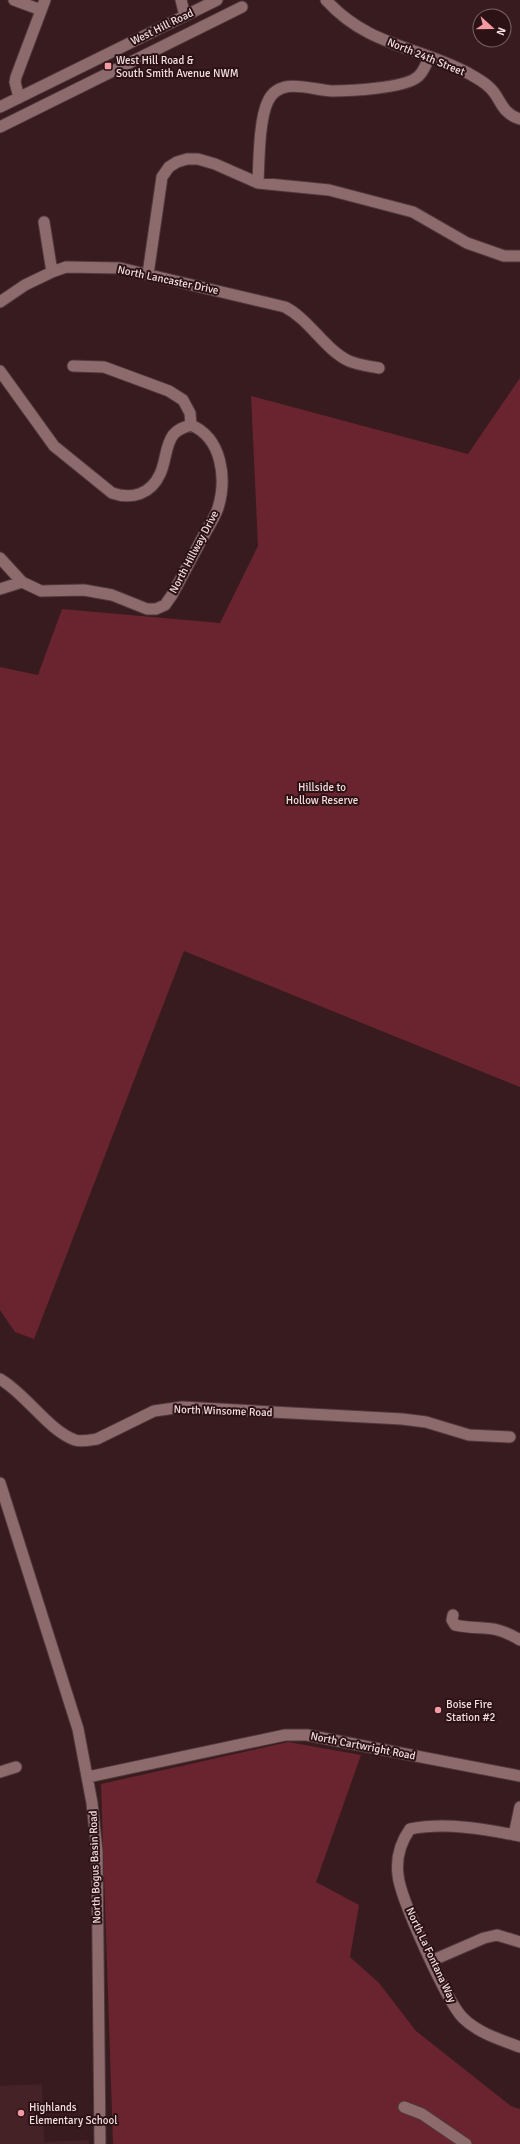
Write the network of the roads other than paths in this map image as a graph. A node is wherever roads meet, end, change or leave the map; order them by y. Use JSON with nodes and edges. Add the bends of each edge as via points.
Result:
{"nodes":[{"id":1,"x":14,"y":0,"type":"edge"},
{"id":2,"x":181,"y":0,"type":"edge"},
{"id":3,"x":217,"y":0,"type":"edge"},
{"id":4,"x":326,"y":0,"type":"edge"},
{"id":5,"x":43,"y":5,"type":"edge"},
{"id":6,"x":242,"y":7,"type":"dead end"},
{"id":7,"x":185,"y":16,"type":"junction"},
{"id":8,"x":143,"y":37,"type":"junction"},
{"id":9,"x":150,"y":53,"type":"junction"},
{"id":10,"x":428,"y":58,"type":"junction"},
{"id":11,"x":19,"y":98,"type":"junction"},
{"id":12,"x":0,"y":107,"type":"edge"},
{"id":13,"x":520,"y":119,"type":"edge"},
{"id":14,"x":0,"y":127,"type":"edge"},
{"id":15,"x":258,"y":182,"type":"junction"},
{"id":16,"x":44,"y":222,"type":"dead end"},
{"id":17,"x":520,"y":256,"type":"edge"},
{"id":18,"x":52,"y":272,"type":"junction"},
{"id":19,"x":148,"y":274,"type":"junction"},
{"id":20,"x":0,"y":302,"type":"edge"},
{"id":21,"x":73,"y":366,"type":"dead end"},
{"id":22,"x":379,"y":368,"type":"dead end"},
{"id":23,"x":0,"y":371,"type":"edge"},
{"id":24,"x":191,"y":425,"type":"junction"},
{"id":25,"x":0,"y":558,"type":"edge"},
{"id":26,"x":22,"y":582,"type":"junction"},
{"id":27,"x":0,"y":589,"type":"edge"},
{"id":28,"x":0,"y":1379,"type":"edge"},
{"id":29,"x":510,"y":1436,"type":"dead end"},
{"id":30,"x":0,"y":1483,"type":"edge"},
{"id":31,"x":453,"y":1614,"type":"dead end"},
{"id":32,"x":520,"y":1640,"type":"edge"},
{"id":33,"x":16,"y":1767,"type":"dead end"},
{"id":34,"x":0,"y":1772,"type":"edge"},
{"id":35,"x":520,"y":1776,"type":"edge"},
{"id":36,"x":88,"y":1777,"type":"junction"},
{"id":37,"x":520,"y":1807,"type":"edge"},
{"id":38,"x":517,"y":1835,"type":"edge"},
{"id":39,"x":520,"y":1942,"type":"edge"},
{"id":40,"x":431,"y":1961,"type":"junction"},
{"id":41,"x":520,"y":2047,"type":"edge"},
{"id":42,"x":404,"y":2107,"type":"dead end"},
{"id":43,"x":100,"y":2144,"type":"edge"},
{"id":44,"x":466,"y":2144,"type":"edge"}],
"edges":[{"from":1,"to":5,"type":"street"},
{"from":2,"to":7,"type":"street"},
{"from":3,"to":7,"type":"street","name":"West Hill Road"},
{"from":4,"to":10,"type":"street","name":"North 24th Street","via":[[340,15],[372,36]]},
{"from":5,"to":11,"type":"street","via":[[16,77]]},
{"from":6,"to":9,"type":"street"},
{"from":7,"to":8,"type":"street","name":"West Hill Road"},
{"from":8,"to":9,"type":"street"},
{"from":8,"to":11,"type":"street","name":"West Hill Road"},
{"from":9,"to":14,"type":"street"},
{"from":10,"to":13,"type":"street","name":"North 24th Street","via":[[466,72],[490,88],[503,107],[513,117]]},
{"from":10,"to":15,"type":"street","via":[[417,78],[402,85],[332,91],[292,86],[276,90],[268,100],[264,112]]},
{"from":11,"to":12,"type":"street","name":"West Hill Road"},
{"from":15,"to":17,"type":"street","via":[[329,190],[413,212],[467,243],[507,256]]},
{"from":15,"to":19,"type":"street","via":[[198,159],[187,159],[169,167],[162,177],[159,190]]},
{"from":16,"to":18,"type":"street"},
{"from":18,"to":19,"type":"street","name":"North Lancaster Drive","via":[[66,267],[120,268]]},
{"from":18,"to":20,"type":"street","name":"North Lancaster Drive"},
{"from":19,"to":22,"type":"street","name":"North Lancaster Drive","via":[[284,306],[305,320],[338,355],[350,362]]},
{"from":21,"to":24,"type":"street","via":[[104,367],[169,391],[183,400],[190,413]]},
{"from":23,"to":24,"type":"street","via":[[54,446],[104,488],[121,496],[144,493],[154,484],[160,474],[172,436],[179,429]]},
{"from":24,"to":26,"type":"street","name":"North Hillway Drive","via":[[209,437],[215,448],[223,477],[221,496],[218,509],[165,605],[147,609],[112,595],[84,590],[41,591]]},
{"from":25,"to":26,"type":"street","name":"North Hillway Drive"},
{"from":26,"to":27,"type":"street"},
{"from":28,"to":29,"type":"street","name":"North Winsome Road","via":[[75,1440],[97,1439],[154,1411],[182,1407],[402,1419],[426,1422],[469,1435]]},
{"from":30,"to":36,"type":"street","name":"North Bogus Basin Road","via":[[78,1729]]},
{"from":31,"to":32,"type":"street","via":[[452,1620],[455,1625],[492,1627]]},
{"from":33,"to":34,"type":"street"},
{"from":35,"to":36,"type":"street","name":"North Cartwright Road","via":[[307,1734],[285,1735]]},
{"from":36,"to":43,"type":"street","name":"North Bogus Basin Road","via":[[97,1851]]},
{"from":37,"to":38,"type":"street"},
{"from":38,"to":40,"type":"street","name":"North La Fontana Way","via":[[474,1828],[410,1830],[401,1845],[397,1865],[398,1876]]},
{"from":39,"to":40,"type":"street","via":[[497,1935]]},
{"from":40,"to":41,"type":"street","name":"North La Fontana Way","via":[[464,2019],[490,2035]]},
{"from":42,"to":44,"type":"street","via":[[422,2114]]}]}
